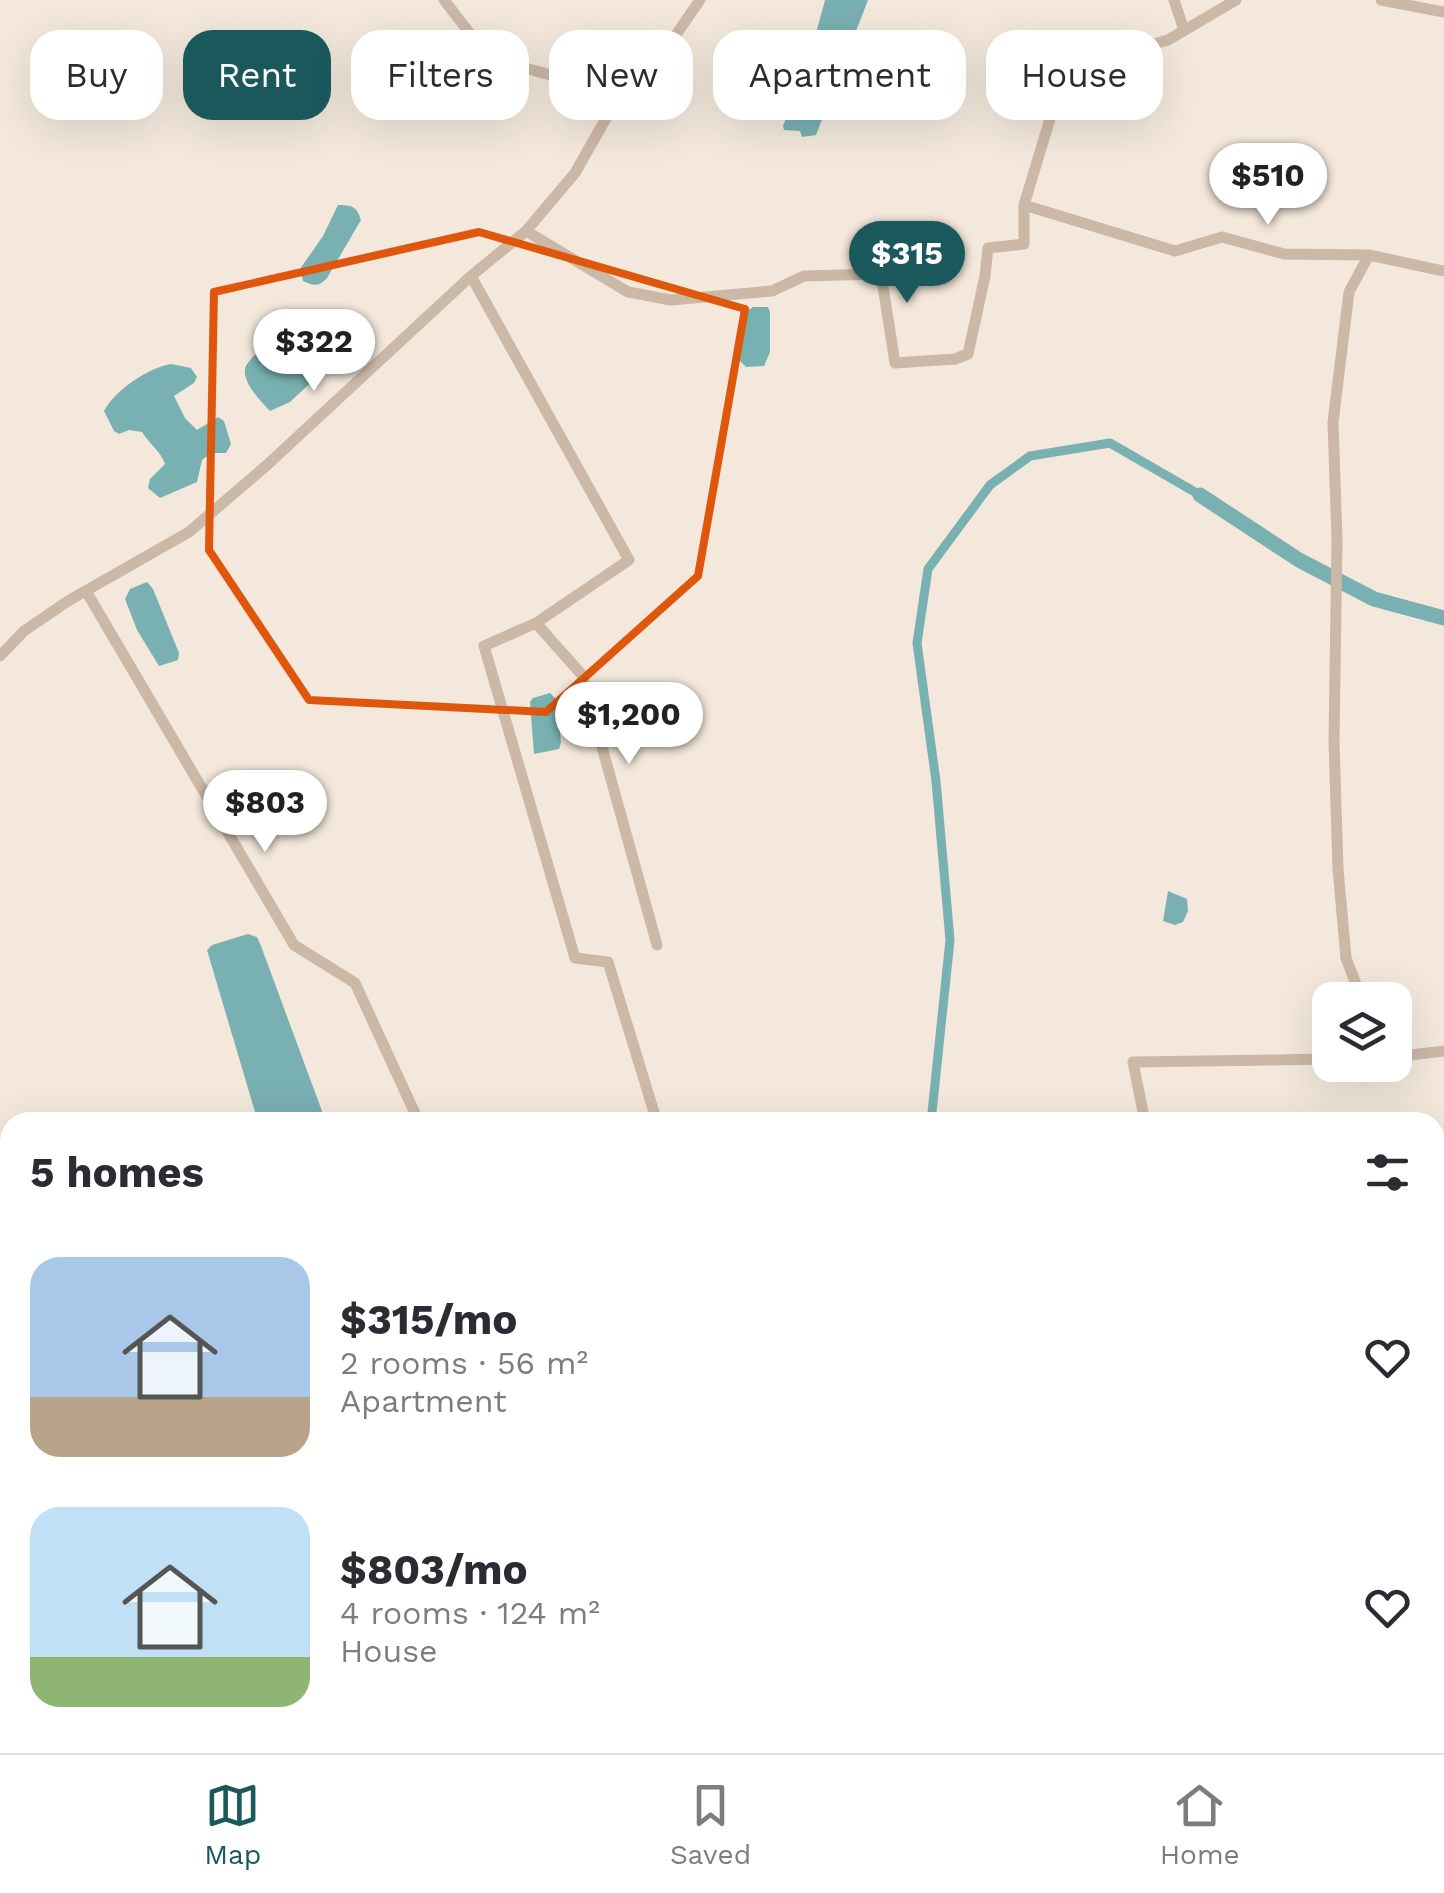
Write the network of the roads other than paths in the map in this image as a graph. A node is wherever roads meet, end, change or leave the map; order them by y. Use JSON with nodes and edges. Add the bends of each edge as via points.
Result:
{"nodes":[{"id":1,"x":444,"y":0,"type":"edge"},
{"id":2,"x":700,"y":0,"type":"edge"},
{"id":3,"x":1174,"y":0,"type":"edge"},
{"id":4,"x":1236,"y":0,"type":"edge"},
{"id":5,"x":1381,"y":0,"type":"edge"},
{"id":6,"x":1444,"y":12,"type":"edge"},
{"id":7,"x":682,"y":30,"type":"edge"},
{"id":8,"x":1184,"y":30,"type":"junction"},
{"id":9,"x":549,"y":74,"type":"edge"},
{"id":10,"x":606,"y":120,"type":"edge"},
{"id":11,"x":1024,"y":205,"type":"junction"},
{"id":12,"x":526,"y":231,"type":"junction"},
{"id":13,"x":1369,"y":256,"type":"junction"},
{"id":14,"x":1444,"y":271,"type":"edge"},
{"id":15,"x":471,"y":276,"type":"junction"},
{"id":16,"x":86,"y":590,"type":"junction"},
{"id":17,"x":536,"y":623,"type":"junction"},
{"id":18,"x":0,"y":656,"type":"edge"},
{"id":19,"x":657,"y":945,"type":"dead end"},
{"id":20,"x":1355,"y":982,"type":"edge"},
{"id":21,"x":1444,"y":1051,"type":"edge"},
{"id":22,"x":1412,"y":1055,"type":"edge"},
{"id":23,"x":1312,"y":1059,"type":"edge"},
{"id":24,"x":414,"y":1112,"type":"edge"},
{"id":25,"x":654,"y":1112,"type":"edge"},
{"id":26,"x":1143,"y":1112,"type":"edge"}],
"edges":[{"from":1,"to":9,"type":"street","via":[[482,48]]},
{"from":2,"to":7,"type":"street"},
{"from":3,"to":8,"type":"street"},
{"from":4,"to":8,"type":"street"},
{"from":5,"to":6,"type":"street"},
{"from":8,"to":11,"type":"street","via":[[1112,56],[1052,112]]},
{"from":10,"to":12,"type":"street","via":[[575,173]]},
{"from":11,"to":12,"type":"street","via":[[1024,244],[988,248],[968,354],[895,363],[881,274],[804,276],[772,291],[672,300],[628,292]]},
{"from":11,"to":13,"type":"street","via":[[1175,251],[1222,237],[1284,254]]},
{"from":12,"to":15,"type":"street"},
{"from":13,"to":14,"type":"street"},
{"from":13,"to":20,"type":"street","via":[[1348,292],[1333,422],[1338,869],[1346,958]]},
{"from":15,"to":16,"type":"street","via":[[188,532]]},
{"from":15,"to":17,"type":"street","via":[[629,560]]},
{"from":16,"to":18,"type":"street"},
{"from":16,"to":24,"type":"street","via":[[294,945],[355,983]]},
{"from":17,"to":19,"type":"street","via":[[582,675]]},
{"from":17,"to":25,"type":"street","via":[[484,646],[575,958],[608,962]]},
{"from":21,"to":22,"type":"street"},
{"from":23,"to":26,"type":"street","via":[[1133,1062]]}]}
